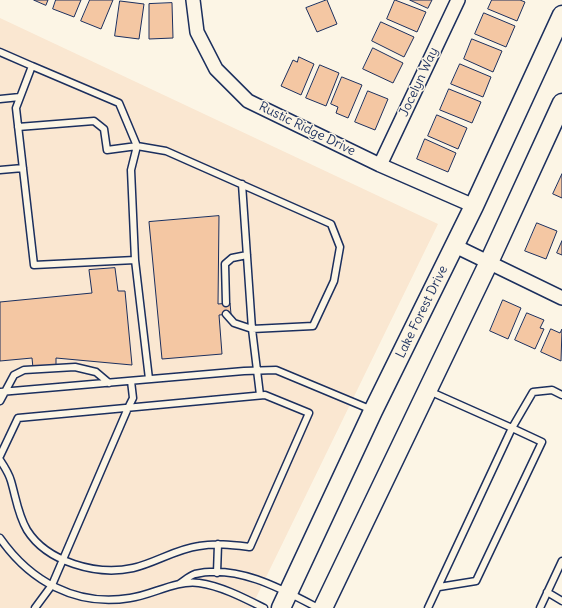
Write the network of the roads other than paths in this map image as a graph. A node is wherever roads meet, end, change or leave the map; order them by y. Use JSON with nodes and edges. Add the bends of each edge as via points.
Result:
{"nodes":[{"id":1,"x":193,"y":0,"type":"edge"},
{"id":2,"x":458,"y":0,"type":"edge"},
{"id":3,"x":562,"y":15,"type":"edge"},
{"id":4,"x":0,"y":52,"type":"edge"},
{"id":5,"x":32,"y":66,"type":"junction"},
{"id":6,"x":20,"y":97,"type":"junction"},
{"id":7,"x":0,"y":99,"type":"edge"},
{"id":8,"x":562,"y":103,"type":"edge"},
{"id":9,"x":18,"y":127,"type":"junction"},
{"id":10,"x":137,"y":146,"type":"junction"},
{"id":11,"x":380,"y":165,"type":"junction"},
{"id":12,"x":23,"y":168,"type":"junction"},
{"id":13,"x":0,"y":170,"type":"edge"},
{"id":14,"x":242,"y":184,"type":"junction"},
{"id":15,"x":474,"y":206,"type":"junction"},
{"id":16,"x":455,"y":246,"type":"junction"},
{"id":17,"x":247,"y":255,"type":"junction"},
{"id":18,"x":135,"y":260,"type":"junction"},
{"id":19,"x":489,"y":262,"type":"junction"},
{"id":20,"x":562,"y":298,"type":"edge"},
{"id":21,"x":226,"y":303,"type":"dead end"},
{"id":22,"x":226,"y":314,"type":"dead end"},
{"id":23,"x":252,"y":329,"type":"junction"},
{"id":24,"x":258,"y":371,"type":"junction"},
{"id":25,"x":150,"y":379,"type":"junction"},
{"id":26,"x":131,"y":381,"type":"junction"},
{"id":27,"x":109,"y":383,"type":"junction"},
{"id":28,"x":2,"y":391,"type":"edge"},
{"id":29,"x":428,"y":391,"type":"junction"},
{"id":30,"x":260,"y":395,"type":"junction"},
{"id":31,"x":562,"y":395,"type":"edge"},
{"id":32,"x":0,"y":401,"type":"edge"},
{"id":33,"x":128,"y":408,"type":"junction"},
{"id":34,"x":373,"y":411,"type":"junction"},
{"id":35,"x":512,"y":428,"type":"junction"},
{"id":36,"x":0,"y":456,"type":"edge"},
{"id":37,"x":0,"y":460,"type":"edge"},
{"id":38,"x":0,"y":538,"type":"edge"},
{"id":39,"x":218,"y":544,"type":"junction"},
{"id":40,"x":63,"y":561,"type":"junction"},
{"id":41,"x":562,"y":561,"type":"edge"},
{"id":42,"x":217,"y":573,"type":"junction"},
{"id":43,"x":177,"y":585,"type":"junction"},
{"id":44,"x":52,"y":586,"type":"junction"},
{"id":45,"x":439,"y":587,"type":"junction"},
{"id":46,"x":547,"y":592,"type":"junction"},
{"id":47,"x":285,"y":600,"type":"edge"},
{"id":48,"x":562,"y":601,"type":"edge"},
{"id":49,"x":35,"y":608,"type":"edge"},
{"id":50,"x":264,"y":608,"type":"edge"},
{"id":51,"x":318,"y":608,"type":"edge"},
{"id":52,"x":323,"y":608,"type":"edge"},
{"id":53,"x":428,"y":608,"type":"edge"},
{"id":54,"x":540,"y":608,"type":"edge"}],
"edges":[{"from":1,"to":11,"type":"street","name":"Rustic Ridge Drive","via":[[197,32],[216,69],[248,101]]},
{"from":2,"to":11,"type":"street","name":"Jocelyn Way"},
{"from":3,"to":15,"type":"main road","name":"Lake Forest Drive"},
{"from":4,"to":5,"type":"lane"},
{"from":5,"to":6,"type":"lane"},
{"from":5,"to":10,"type":"lane","via":[[119,103]]},
{"from":6,"to":7,"type":"lane"},
{"from":6,"to":9,"type":"lane","via":[[16,108]]},
{"from":8,"to":19,"type":"main road"},
{"from":9,"to":10,"type":"lane","via":[[94,121],[104,129],[107,150]]},
{"from":9,"to":12,"type":"lane"},
{"from":10,"to":14,"type":"lane","via":[[166,151]]},
{"from":10,"to":18,"type":"lane","via":[[131,170]]},
{"from":11,"to":15,"type":"street","name":"Rustic Ridge Drive"},
{"from":12,"to":13,"type":"lane"},
{"from":12,"to":18,"type":"lane","via":[[34,265]]},
{"from":14,"to":17,"type":"lane"},
{"from":14,"to":23,"type":"lane","via":[[331,224],[340,247],[334,281],[313,326]]},
{"from":15,"to":16,"type":"main road","name":"Lake Forest Drive"},
{"from":16,"to":19,"type":"street"},
{"from":16,"to":34,"type":"main road","name":"Lake Forest Drive"},
{"from":17,"to":21,"type":"lane","via":[[232,258],[225,264]]},
{"from":17,"to":23,"type":"lane"},
{"from":18,"to":25,"type":"lane"},
{"from":19,"to":20,"type":"street"},
{"from":19,"to":29,"type":"main road"},
{"from":22,"to":23,"type":"lane","via":[[234,323]]},
{"from":23,"to":24,"type":"lane"},
{"from":24,"to":25,"type":"lane"},
{"from":24,"to":30,"type":"lane"},
{"from":24,"to":34,"type":"lane","via":[[276,370]]},
{"from":25,"to":26,"type":"lane"},
{"from":26,"to":27,"type":"lane"},
{"from":26,"to":33,"type":"lane","via":[[133,398]]},
{"from":27,"to":28,"type":"lane"},
{"from":27,"to":28,"type":"lane","via":[[96,372],[75,367],[24,370],[14,375]]},
{"from":28,"to":32,"type":"lane"},
{"from":29,"to":35,"type":"lane"},
{"from":29,"to":52,"type":"main road"},
{"from":30,"to":33,"type":"lane"},
{"from":30,"to":39,"type":"lane","via":[[309,413],[250,547]]},
{"from":31,"to":35,"type":"lane","via":[[552,390],[533,392]]},
{"from":33,"to":36,"type":"lane","via":[[18,418]]},
{"from":33,"to":40,"type":"lane"},
{"from":34,"to":47,"type":"main road","name":"Lake Forest Drive"},
{"from":35,"to":45,"type":"lane"},
{"from":35,"to":45,"type":"lane","via":[[542,442],[476,581]]},
{"from":37,"to":40,"type":"lane","via":[[11,479],[16,506],[27,530],[44,549]]},
{"from":38,"to":44,"type":"lane","via":[[25,568]]},
{"from":39,"to":40,"type":"lane","via":[[197,546],[132,568],[96,569]]},
{"from":39,"to":42,"type":"lane"},
{"from":40,"to":44,"type":"lane"},
{"from":41,"to":46,"type":"lane"},
{"from":42,"to":43,"type":"lane","via":[[194,574]]},
{"from":42,"to":47,"type":"lane","via":[[234,573]]},
{"from":43,"to":44,"type":"lane","via":[[130,598],[106,599],[88,598]]},
{"from":43,"to":50,"type":"lane","via":[[197,583],[213,586]]},
{"from":44,"to":49,"type":"lane"},
{"from":45,"to":53,"type":"lane"},
{"from":46,"to":48,"type":"lane"},
{"from":46,"to":54,"type":"lane"},
{"from":47,"to":51,"type":"lane"}]}
